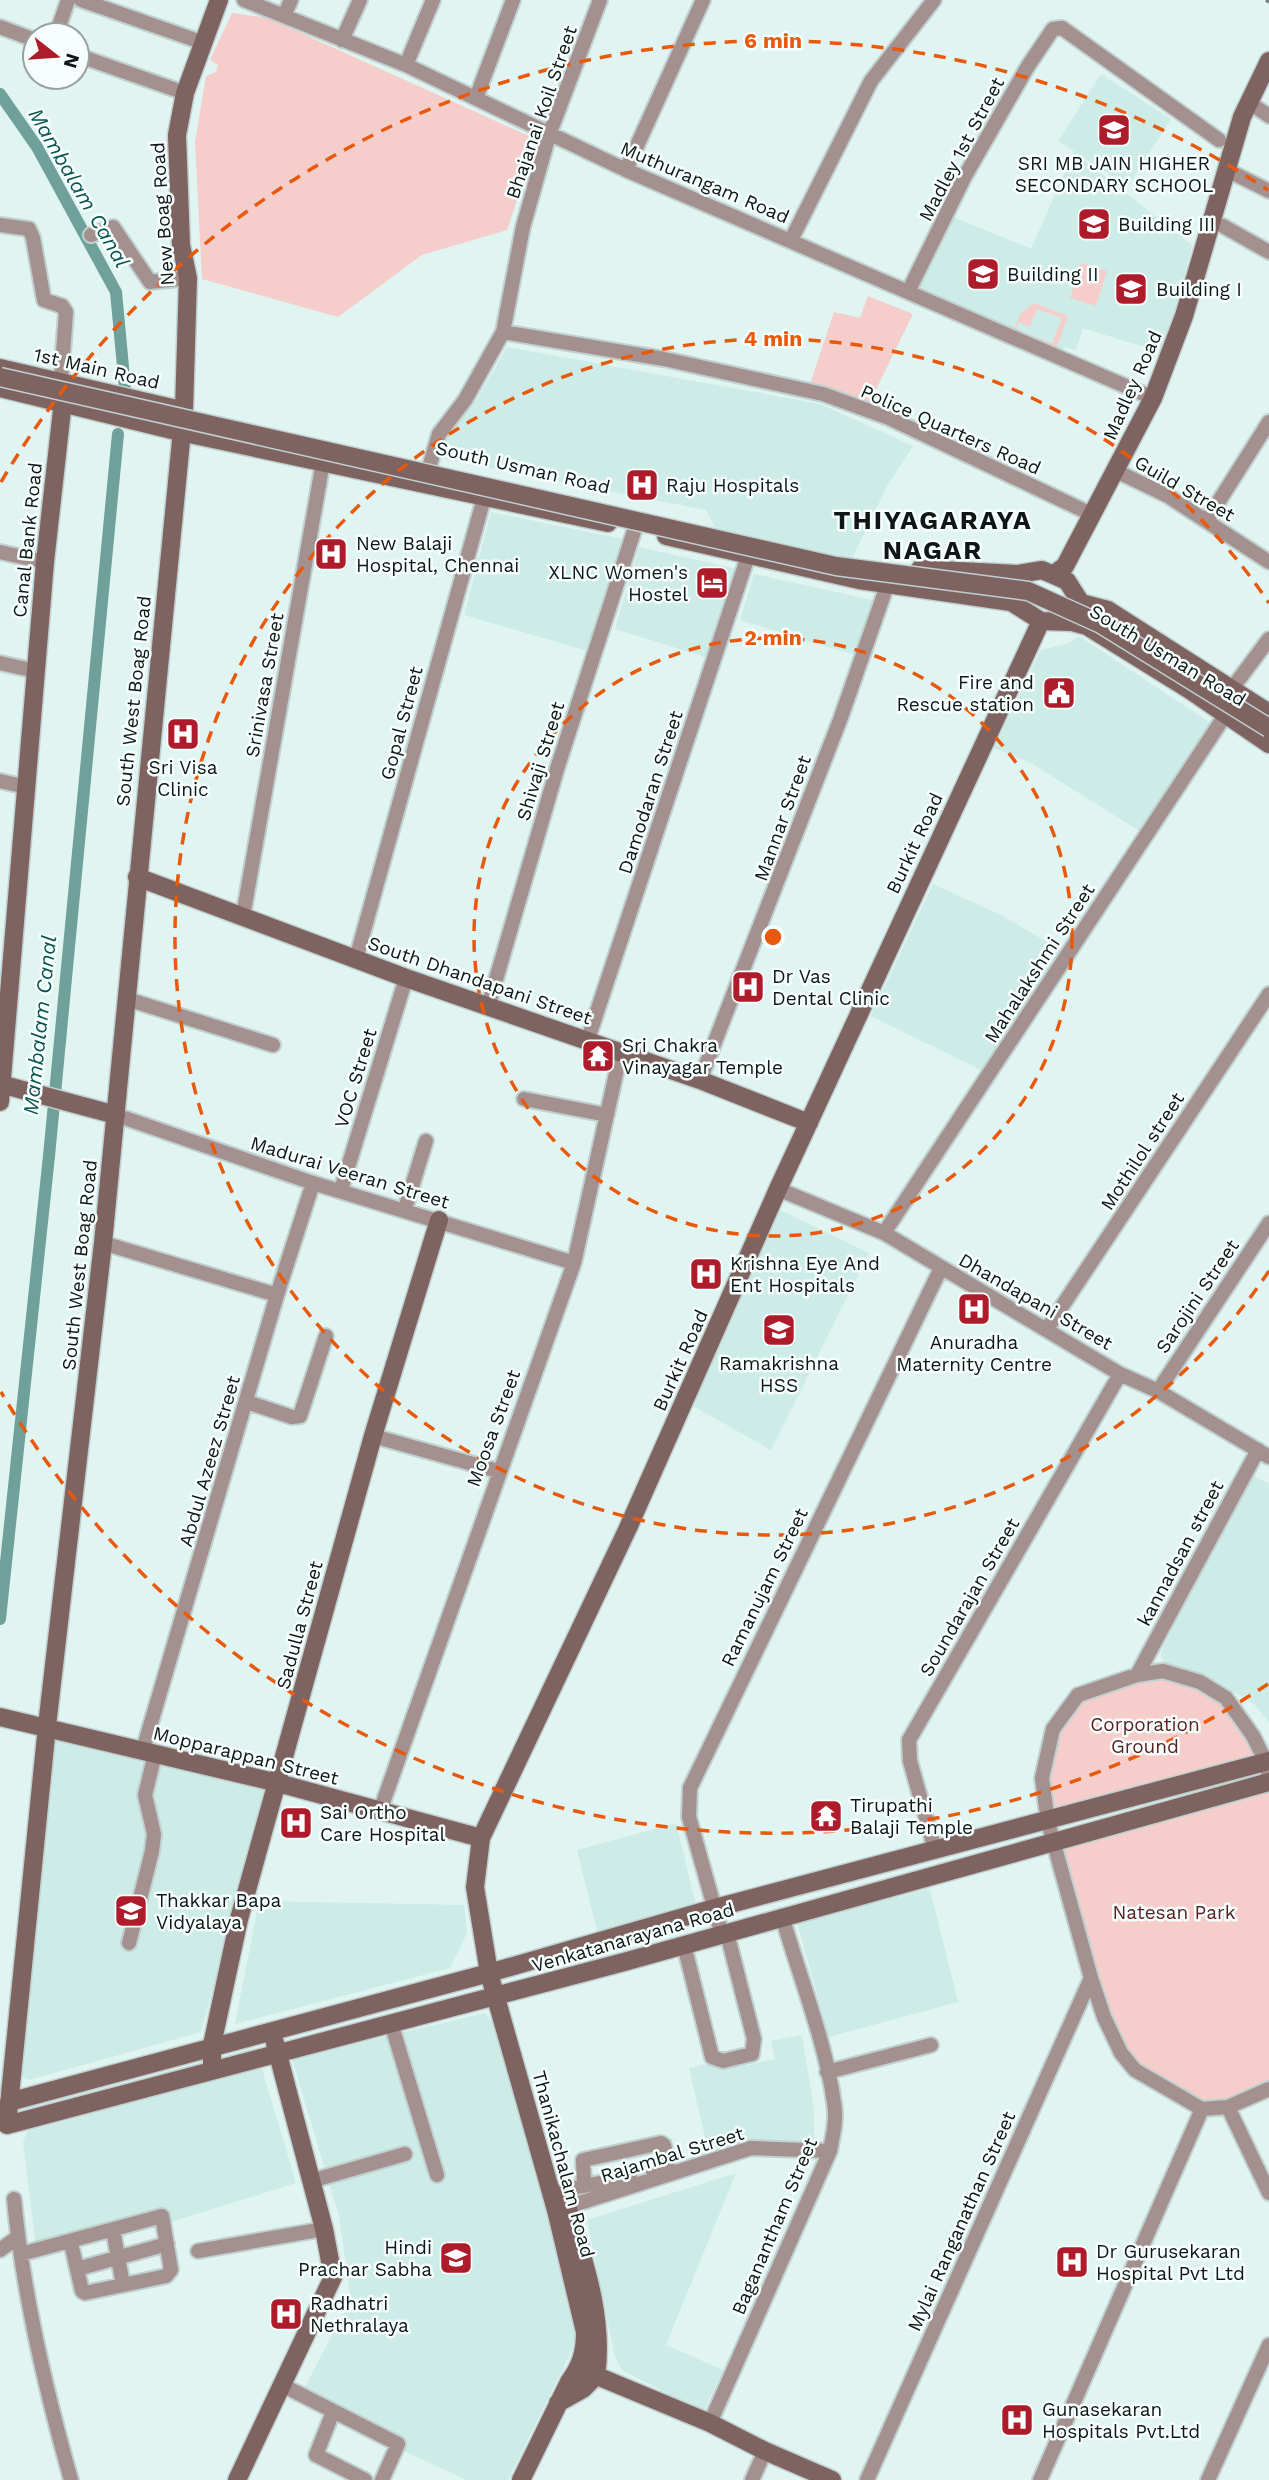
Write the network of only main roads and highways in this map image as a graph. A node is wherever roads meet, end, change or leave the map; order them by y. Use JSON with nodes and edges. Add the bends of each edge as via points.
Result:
{"nodes":[{"id":1,"x":219,"y":0,"type":"edge"},
{"id":2,"x":1269,"y":61,"type":"edge"},
{"id":3,"x":1256,"y":114,"type":"edge"},
{"id":4,"x":0,"y":368,"type":"edge"},
{"id":5,"x":0,"y":377,"type":"edge"},
{"id":6,"x":0,"y":388,"type":"edge"},
{"id":7,"x":63,"y":401,"type":"junction"},
{"id":8,"x":184,"y":410,"type":"junction"},
{"id":9,"x":180,"y":432,"type":"junction"},
{"id":10,"x":1018,"y":574,"type":"junction"},
{"id":11,"x":1054,"y":574,"type":"junction"},
{"id":12,"x":890,"y":575,"type":"junction"},
{"id":13,"x":1011,"y":602,"type":"junction"},
{"id":14,"x":1081,"y":603,"type":"junction"},
{"id":15,"x":1108,"y":610,"type":"junction"},
{"id":16,"x":1041,"y":621,"type":"junction"},
{"id":17,"x":1072,"y":622,"type":"junction"},
{"id":18,"x":1269,"y":713,"type":"edge"},
{"id":19,"x":1269,"y":720,"type":"edge"},
{"id":20,"x":1269,"y":727,"type":"edge"},
{"id":21,"x":1269,"y":744,"type":"edge"},
{"id":22,"x":137,"y":877,"type":"junction"},
{"id":23,"x":1,"y":1090,"type":"edge"},
{"id":24,"x":116,"y":1115,"type":"junction"},
{"id":25,"x":808,"y":1123,"type":"junction"},
{"id":26,"x":439,"y":1220,"type":"road end"},
{"id":27,"x":2,"y":1718,"type":"edge"},
{"id":28,"x":47,"y":1726,"type":"junction"},
{"id":29,"x":1268,"y":1771,"type":"edge"},
{"id":30,"x":278,"y":1783,"type":"junction"},
{"id":31,"x":481,"y":1838,"type":"junction"},
{"id":32,"x":477,"y":1877,"type":"junction"},
{"id":33,"x":494,"y":1972,"type":"junction"},
{"id":34,"x":501,"y":1995,"type":"junction"},
{"id":35,"x":271,"y":2029,"type":"junction"},
{"id":36,"x":212,"y":2045,"type":"junction"},
{"id":37,"x":278,"y":2052,"type":"junction"},
{"id":38,"x":212,"y":2071,"type":"junction"},
{"id":39,"x":9,"y":2102,"type":"junction"},
{"id":40,"x":7,"y":2125,"type":"joint"},
{"id":41,"x":579,"y":2368,"type":"junction"},
{"id":42,"x":596,"y":2376,"type":"junction"},
{"id":43,"x":558,"y":2403,"type":"junction"},
{"id":44,"x":237,"y":2480,"type":"edge"},
{"id":45,"x":521,"y":2480,"type":"edge"},
{"id":46,"x":831,"y":2480,"type":"edge"}],
"edges":[{"from":1,"to":8,"type":"main road","name":"New Boag Road","via":[[185,93],[177,135],[181,244],[188,278]]},
{"from":2,"to":3,"type":"main road","name":"Madley Road"},
{"from":3,"to":11,"type":"main road","name":"Madley Road","via":[[1153,398],[1065,566]]},
{"from":4,"to":8,"type":"main road","name":"1st Main Road"},
{"from":5,"to":20,"type":"main road","name":"South Usman Road","bridge":true,"via":[[836,566],[1028,591],[1090,619]]},
{"from":6,"to":7,"type":"main road","name":"South Usman Road"},
{"from":7,"to":9,"type":"main road","name":"South Usman Road"},
{"from":7,"to":23,"type":"main road","name":"Canal Bank Road"},
{"from":8,"to":9,"type":"main road","name":"New Boag Road"},
{"from":8,"to":12,"type":"main road","name":"South Usman Road"},
{"from":9,"to":12,"type":"main road","name":"South Usman Road","via":[[748,556]]},
{"from":9,"to":22,"type":"main road","name":"South West Boag Road"},
{"from":10,"to":11,"type":"main road","name":"South Usman Road","via":[[1035,570]]},
{"from":10,"to":12,"type":"main road","name":"South Usman Road"},
{"from":10,"to":13,"type":"main road"},
{"from":11,"to":14,"type":"main road","name":"South Usman Road","via":[[1067,581]]},
{"from":12,"to":13,"type":"main road","name":"South Usman Road"},
{"from":13,"to":16,"type":"main road","name":"South Usman Road"},
{"from":14,"to":15,"type":"main road","name":"South Usman Road"},
{"from":14,"to":17,"type":"main road"},
{"from":15,"to":18,"type":"main road","name":"South Usman Road"},
{"from":15,"to":19,"type":"main road","via":[[1110,619]]},
{"from":16,"to":17,"type":"main road","name":"South Usman Road"},
{"from":16,"to":25,"type":"main road","name":"Burkit Road"},
{"from":17,"to":21,"type":"main road","name":"South Usman Road","via":[[1087,626]]},
{"from":22,"to":24,"type":"main road","name":"South West Boag Road"},
{"from":22,"to":25,"type":"main road","name":"South Dhandapani Street","via":[[406,978],[701,1080]]},
{"from":23,"to":24,"type":"main road","via":[[44,1095]]},
{"from":24,"to":28,"type":"main road","name":"South West Boag Road"},
{"from":25,"to":31,"type":"main road","name":"Burkit Road","via":[[628,1528]]},
{"from":26,"to":30,"type":"main road","name":"Sadulla Street","via":[[373,1436]]},
{"from":27,"to":28,"type":"main road","name":"Mopparappan Street"},
{"from":28,"to":30,"type":"main road","name":"Mopparappan Street"},
{"from":28,"to":39,"type":"main road","name":"South West Boag Road"},
{"from":29,"to":33,"type":"main road","name":"Venkatanarayana Road","via":[[935,1850]]},
{"from":29,"to":34,"type":"main road","name":"Venkatanarayana Road","via":[[1056,1841]]},
{"from":30,"to":31,"type":"main road","name":"Mopparappan Street"},
{"from":30,"to":36,"type":"main road","name":"Sadulla Street","via":[[239,1919]]},
{"from":31,"to":32,"type":"main road","name":"Burkit Road"},
{"from":32,"to":33,"type":"main road","via":[[478,1912]]},
{"from":32,"to":33,"type":"main road","name":"Burkit Road","via":[[484,1887]]},
{"from":33,"to":34,"type":"main road","name":"Thanikachalam Road"},
{"from":33,"to":35,"type":"main road","name":"Venkatanarayana Road"},
{"from":34,"to":37,"type":"main road","name":"Venkatanarayana Road"},
{"from":34,"to":41,"type":"main road","name":"Thanikachalam Road","via":[[584,2332]]},
{"from":34,"to":42,"type":"main road","via":[[592,2295],[601,2346]]},
{"from":35,"to":36,"type":"main road","name":"Venkatanarayana Road"},
{"from":35,"to":37,"type":"main road"},
{"from":36,"to":38,"type":"main road","name":"Sadulla Street"},
{"from":36,"to":39,"type":"main road","name":"Venkatanarayana Road"},
{"from":37,"to":38,"type":"main road","name":"Venkatanarayana Road"},
{"from":37,"to":44,"type":"main road","via":[[333,2277],[288,2388]]},
{"from":38,"to":40,"type":"main road","name":"Venkatanarayana Road"},
{"from":39,"to":40,"type":"main road","name":"South West Boag Road"},
{"from":41,"to":42,"type":"main road"},
{"from":41,"to":43,"type":"main road"},
{"from":42,"to":43,"type":"main road"},
{"from":42,"to":46,"type":"main road"},
{"from":43,"to":45,"type":"main road"}]}
